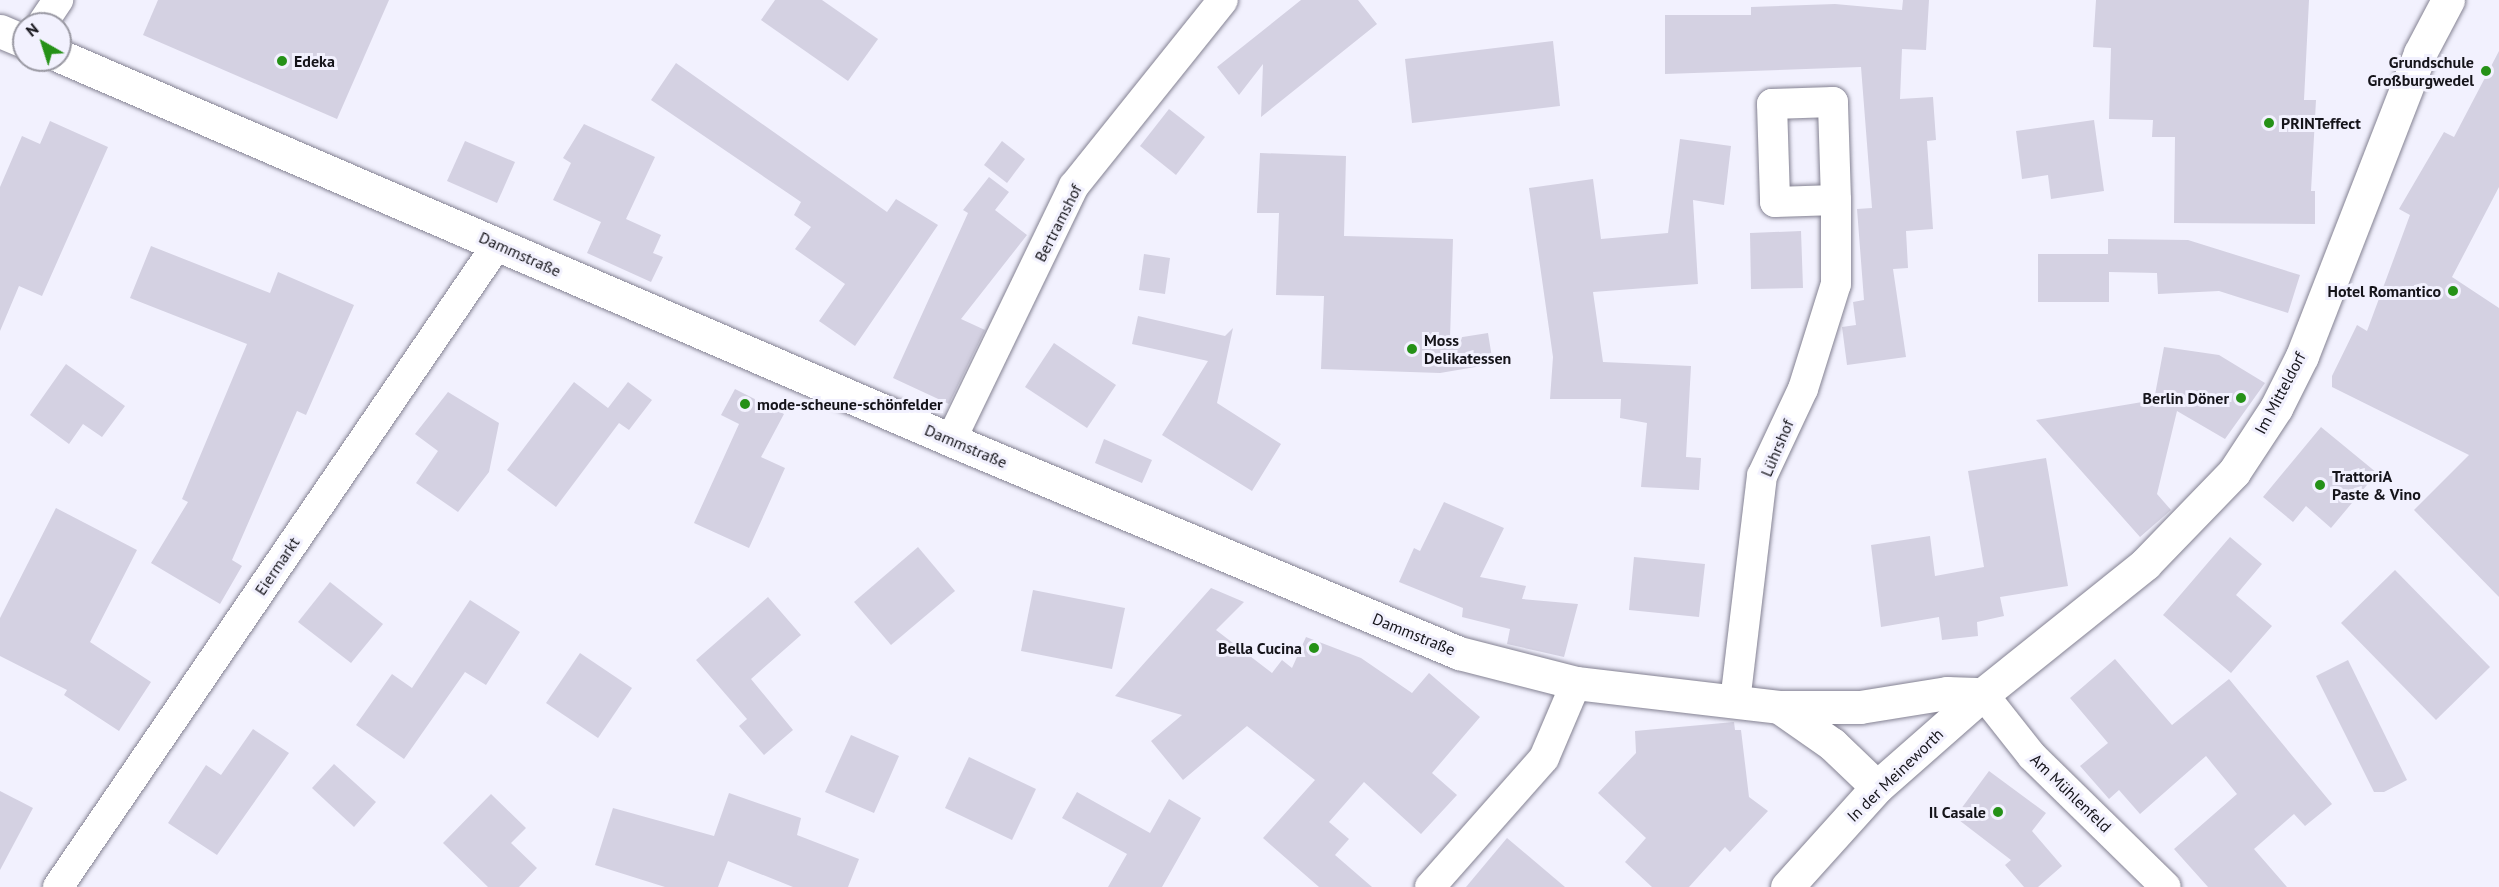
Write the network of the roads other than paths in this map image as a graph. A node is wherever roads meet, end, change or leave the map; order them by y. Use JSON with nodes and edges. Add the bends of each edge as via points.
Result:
{"nodes":[{"id":1,"x":1223,"y":0,"type":"edge"},
{"id":2,"x":2448,"y":0,"type":"edge"},
{"id":3,"x":72,"y":61,"type":"edge"},
{"id":4,"x":1836,"y":200,"type":"dead end"},
{"id":5,"x":497,"y":245,"type":"junction"},
{"id":6,"x":951,"y":440,"type":"junction"},
{"id":7,"x":1576,"y":683,"type":"junction"},
{"id":8,"x":1983,"y":694,"type":"junction"},
{"id":9,"x":1736,"y":702,"type":"junction"},
{"id":10,"x":1779,"y":707,"type":"junction"},
{"id":11,"x":1877,"y":787,"type":"junction"},
{"id":12,"x":58,"y":887,"type":"edge"},
{"id":13,"x":1430,"y":887,"type":"edge"},
{"id":14,"x":1787,"y":887,"type":"edge"},
{"id":15,"x":2166,"y":887,"type":"edge"}],
"edges":[{"from":1,"to":6,"type":"street","name":"Bertramshof","via":[[1074,186]]},
{"from":2,"to":8,"type":"main road","name":"Im Mitteldorf","via":[[2420,53],[2302,356],[2276,408],[2234,472],[2145,564]]},
{"from":3,"to":5,"type":"main road","name":"Dammstraße"},
{"from":4,"to":9,"type":"street","name":"Lührshof","via":[[1836,284],[1803,389],[1762,476]]},
{"from":5,"to":6,"type":"main road","name":"Dammstraße"},
{"from":5,"to":12,"type":"street","name":"Eiermarkt"},
{"from":6,"to":7,"type":"main road","name":"Dammstraße","via":[[1459,653]]},
{"from":7,"to":9,"type":"main road","name":"Dammstraße"},
{"from":7,"to":13,"type":"street","via":[[1544,758]]},
{"from":8,"to":10,"type":"main road","via":[[1947,693],[1860,707]]},
{"from":8,"to":11,"type":"main road","name":"In der Meineworth"},
{"from":8,"to":15,"type":"street","name":"Am Mühlenfeld","via":[[2031,756]]},
{"from":9,"to":10,"type":"main road","name":"Dammstraße"},
{"from":10,"to":11,"type":"main road","name":"Dammstraße","via":[[1832,744]]},
{"from":11,"to":14,"type":"main road","name":"In der Meineworth"}]}
